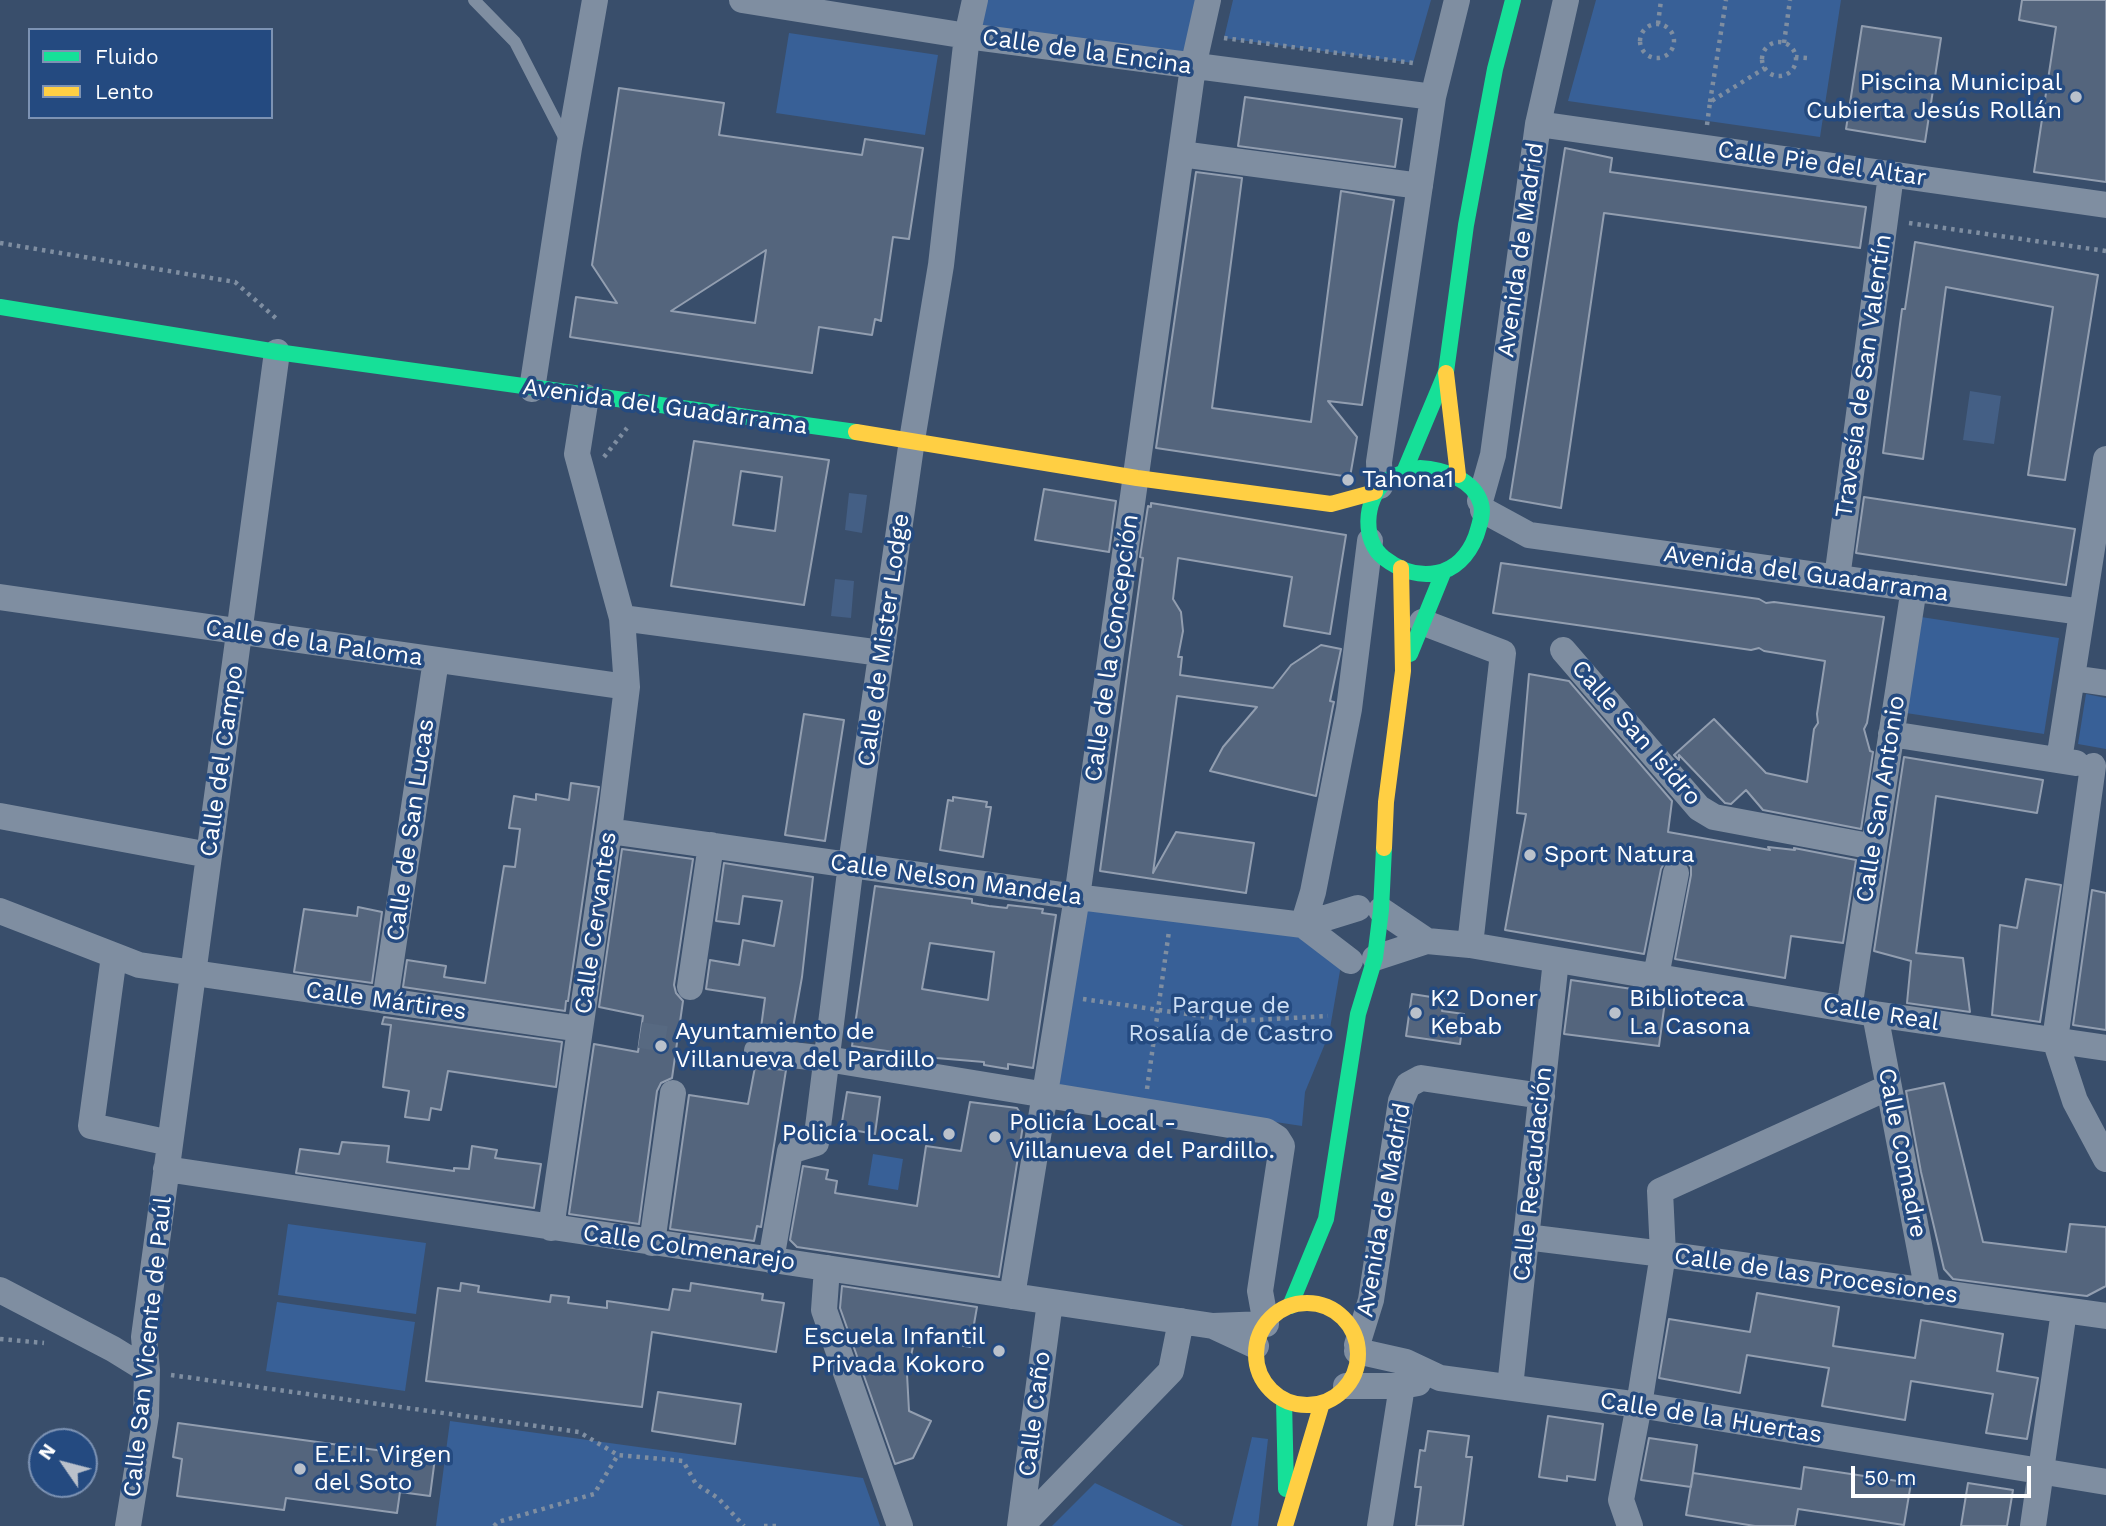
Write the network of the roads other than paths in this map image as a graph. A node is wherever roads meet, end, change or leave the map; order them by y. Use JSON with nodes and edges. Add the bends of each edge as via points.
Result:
{"nodes":[{"id":1,"x":474,"y":0,"type":"edge"},
{"id":2,"x":595,"y":0,"type":"edge"},
{"id":3,"x":742,"y":0,"type":"edge"},
{"id":4,"x":975,"y":0,"type":"edge"},
{"id":5,"x":1208,"y":0,"type":"edge"},
{"id":6,"x":1457,"y":0,"type":"edge"},
{"id":7,"x":1513,"y":0,"type":"edge"},
{"id":8,"x":1566,"y":0,"type":"edge"},
{"id":9,"x":967,"y":36,"type":"junction"},
{"id":10,"x":1193,"y":67,"type":"junction"},
{"id":11,"x":1433,"y":97,"type":"junction"},
{"id":12,"x":1538,"y":124,"type":"junction"},
{"id":13,"x":569,"y":148,"type":"junction"},
{"id":14,"x":1181,"y":153,"type":"junction"},
{"id":15,"x":1891,"y":175,"type":"junction"},
{"id":16,"x":1420,"y":186,"type":"junction"},
{"id":17,"x":2106,"y":205,"type":"edge"},
{"id":18,"x":0,"y":307,"type":"edge"},
{"id":19,"x":277,"y":352,"type":"junction"},
{"id":20,"x":1446,"y":372,"type":"junction"},
{"id":21,"x":531,"y":389,"type":"junction"},
{"id":22,"x":586,"y":397,"type":"junction"},
{"id":23,"x":912,"y":440,"type":"junction"},
{"id":24,"x":2106,"y":459,"type":"edge"},
{"id":25,"x":1404,"y":472,"type":"junction"},
{"id":26,"x":1458,"y":475,"type":"junction"},
{"id":27,"x":1137,"y":478,"type":"junction"},
{"id":28,"x":1378,"y":489,"type":"junction"},
{"id":29,"x":1331,"y":504,"type":"junction"},
{"id":30,"x":1481,"y":506,"type":"junction"},
{"id":31,"x":1529,"y":535,"type":"junction"},
{"id":32,"x":1369,"y":537,"type":"junction"},
{"id":33,"x":1472,"y":548,"type":"junction"},
{"id":34,"x":1401,"y":568,"type":"junction"},
{"id":35,"x":1443,"y":573,"type":"junction"},
{"id":36,"x":1837,"y":578,"type":"junction"},
{"id":37,"x":1914,"y":588,"type":"junction"},
{"id":38,"x":0,"y":597,"type":"edge"},
{"id":39,"x":2082,"y":612,"type":"junction"},
{"id":40,"x":622,"y":618,"type":"junction"},
{"id":41,"x":1422,"y":622,"type":"junction"},
{"id":42,"x":239,"y":633,"type":"junction"},
{"id":43,"x":1563,"y":650,"type":"dead end"},
{"id":44,"x":881,"y":653,"type":"junction"},
{"id":45,"x":436,"y":660,"type":"junction"},
{"id":46,"x":1403,"y":671,"type":"junction"},
{"id":47,"x":2073,"y":678,"type":"junction"},
{"id":48,"x":2106,"y":683,"type":"edge"},
{"id":49,"x":627,"y":687,"type":"junction"},
{"id":50,"x":1891,"y":734,"type":"junction"},
{"id":51,"x":2059,"y":760,"type":"junction"},
{"id":52,"x":2100,"y":767,"type":"edge"},
{"id":53,"x":1386,"y":802,"type":"junction"},
{"id":54,"x":0,"y":816,"type":"edge"},
{"id":55,"x":609,"y":831,"type":"junction"},
{"id":56,"x":712,"y":845,"type":"junction"},
{"id":57,"x":1874,"y":847,"type":"junction"},
{"id":58,"x":209,"y":855,"type":"junction"},
{"id":59,"x":851,"y":864,"type":"junction"},
{"id":60,"x":1368,"y":868,"type":"dead end"},
{"id":61,"x":1676,"y":873,"type":"dead end"},
{"id":62,"x":1077,"y":897,"type":"junction"},
{"id":63,"x":1364,"y":908,"type":"junction"},
{"id":64,"x":0,"y":911,"type":"edge"},
{"id":65,"x":1303,"y":925,"type":"junction"},
{"id":66,"x":1427,"y":941,"type":"junction"},
{"id":67,"x":1470,"y":945,"type":"junction"},
{"id":68,"x":114,"y":956,"type":"junction"},
{"id":69,"x":1359,"y":956,"type":"junction"},
{"id":70,"x":1556,"y":960,"type":"junction"},
{"id":71,"x":193,"y":973,"type":"junction"},
{"id":72,"x":1656,"y":976,"type":"junction"},
{"id":73,"x":690,"y":987,"type":"dead end"},
{"id":74,"x":386,"y":1001,"type":"junction"},
{"id":75,"x":1849,"y":1009,"type":"junction"},
{"id":76,"x":1358,"y":1014,"type":"junction"},
{"id":77,"x":1875,"y":1014,"type":"junction"},
{"id":78,"x":580,"y":1029,"type":"junction"},
{"id":79,"x":2056,"y":1040,"type":"junction"},
{"id":80,"x":2106,"y":1048,"type":"edge"},
{"id":81,"x":757,"y":1051,"type":"dead end"},
{"id":82,"x":827,"y":1059,"type":"junction"},
{"id":83,"x":1889,"y":1087,"type":"junction"},
{"id":84,"x":673,"y":1093,"type":"dead end"},
{"id":85,"x":1046,"y":1096,"type":"junction"},
{"id":86,"x":1542,"y":1096,"type":"junction"},
{"id":87,"x":168,"y":1156,"type":"junction"},
{"id":88,"x":2106,"y":1160,"type":"edge"},
{"id":89,"x":1326,"y":1219,"type":"junction"},
{"id":90,"x":551,"y":1228,"type":"junction"},
{"id":91,"x":1526,"y":1237,"type":"junction"},
{"id":92,"x":652,"y":1242,"type":"junction"},
{"id":93,"x":1328,"y":1254,"type":"dead end"},
{"id":94,"x":1663,"y":1254,"type":"junction"},
{"id":95,"x":771,"y":1260,"type":"junction"},
{"id":96,"x":827,"y":1269,"type":"junction"},
{"id":97,"x":1332,"y":1289,"type":"dead end"},
{"id":98,"x":0,"y":1290,"type":"edge"},
{"id":99,"x":1928,"y":1292,"type":"junction"},
{"id":100,"x":1012,"y":1296,"type":"junction"},
{"id":101,"x":1050,"y":1302,"type":"junction"},
{"id":102,"x":1290,"y":1306,"type":"junction"},
{"id":103,"x":2064,"y":1311,"type":"junction"},
{"id":104,"x":1338,"y":1314,"type":"junction"},
{"id":105,"x":2106,"y":1316,"type":"edge"},
{"id":106,"x":1181,"y":1321,"type":"junction"},
{"id":107,"x":1261,"y":1335,"type":"junction"},
{"id":108,"x":1357,"y":1348,"type":"junction"},
{"id":109,"x":157,"y":1372,"type":"junction"},
{"id":110,"x":1440,"y":1377,"type":"junction"},
{"id":111,"x":1346,"y":1386,"type":"junction"},
{"id":112,"x":1402,"y":1386,"type":"junction"},
{"id":113,"x":1510,"y":1387,"type":"junction"},
{"id":114,"x":1284,"y":1400,"type":"junction"},
{"id":115,"x":1322,"y":1403,"type":"junction"},
{"id":116,"x":1639,"y":1405,"type":"junction"},
{"id":117,"x":2041,"y":1472,"type":"junction"},
{"id":118,"x":2106,"y":1482,"type":"edge"},
{"id":119,"x":1286,"y":1520,"type":"edge"},
{"id":120,"x":128,"y":1526,"type":"edge"},
{"id":121,"x":900,"y":1526,"type":"edge"},
{"id":122,"x":1021,"y":1526,"type":"edge"},
{"id":123,"x":1380,"y":1526,"type":"edge"},
{"id":124,"x":1630,"y":1526,"type":"edge"},
{"id":125,"x":2034,"y":1526,"type":"edge"}],
"edges":[{"from":1,"to":13,"type":"lane","via":[[515,42]]},
{"from":2,"to":13,"type":"street"},
{"from":3,"to":9,"type":"street","name":"Calle de la Encina"},
{"from":4,"to":9,"type":"street","name":"Calle de Mister Lodge"},
{"from":5,"to":10,"type":"street","name":"Calle de la Concepción"},
{"from":6,"to":11,"type":"street"},
{"from":7,"to":20,"type":"main road","via":[[1495,69],[1469,212]]},
{"from":8,"to":12,"type":"street","name":"Avenida de Madrid"},
{"from":9,"to":10,"type":"street","name":"Calle de la Encina"},
{"from":9,"to":23,"type":"street","name":"Calle de Mister Lodge","via":[[941,265]]},
{"from":10,"to":11,"type":"street","name":"Calle de la Encina"},
{"from":10,"to":14,"type":"street","name":"Calle de la Concepción"},
{"from":11,"to":16,"type":"street"},
{"from":12,"to":15,"type":"street","name":"Calle Pie del Altar"},
{"from":12,"to":30,"type":"street","name":"Avenida de Madrid","via":[[1493,455]]},
{"from":13,"to":21,"type":"street"},
{"from":14,"to":16,"type":"street"},
{"from":14,"to":27,"type":"street","name":"Calle de la Concepción"},
{"from":15,"to":17,"type":"street","name":"Calle Pie del Altar"},
{"from":15,"to":36,"type":"street","name":"Travesía de San Valentín"},
{"from":16,"to":28,"type":"street"},
{"from":18,"to":19,"type":"main road","name":"Avenida del Guadarrama"},
{"from":19,"to":21,"type":"main road","name":"Avenida del Guadarrama"},
{"from":19,"to":42,"type":"street","name":"Calle del Campo"},
{"from":20,"to":25,"type":"main road"},
{"from":20,"to":26,"type":"main road"},
{"from":21,"to":22,"type":"main road","name":"Avenida del Guadarrama"},
{"from":22,"to":23,"type":"main road","name":"Avenida del Guadarrama"},
{"from":22,"to":40,"type":"street","name":"Calle Cervantes","via":[[577,454]]},
{"from":23,"to":27,"type":"main road","name":"Avenida del Guadarrama"},
{"from":23,"to":44,"type":"street","name":"Calle de Mister Lodge"},
{"from":24,"to":39,"type":"street"},
{"from":25,"to":26,"type":"main road","via":[[1430,468]]},
{"from":25,"to":28,"type":"main road"},
{"from":26,"to":30,"type":"main road"},
{"from":27,"to":29,"type":"main road","name":"Avenida del Guadarrama"},
{"from":27,"to":62,"type":"street","name":"Calle de la Concepción"},
{"from":28,"to":29,"type":"main road","name":"Avenida del Guadarrama"},
{"from":28,"to":32,"type":"main road","via":[[1369,518]]},
{"from":29,"to":32,"type":"street","name":"Avenida del Guadarrama"},
{"from":30,"to":31,"type":"street","name":"Avenida del Guadarrama"},
{"from":30,"to":33,"type":"main road"},
{"from":31,"to":33,"type":"street","name":"Avenida del Guadarrama"},
{"from":31,"to":36,"type":"street","name":"Avenida del Guadarrama"},
{"from":32,"to":34,"type":"main road","via":[[1380,554]]},
{"from":32,"to":65,"type":"street","via":[[1349,709]]},
{"from":33,"to":35,"type":"main road"},
{"from":34,"to":35,"type":"main road"},
{"from":34,"to":46,"type":"main road","name":"Avenida de Madrid"},
{"from":35,"to":41,"type":"main road","name":"Avenida de Madrid"},
{"from":36,"to":37,"type":"street","name":"Avenida del Guadarrama"},
{"from":37,"to":39,"type":"street","name":"Avenida del Guadarrama"},
{"from":37,"to":50,"type":"street","name":"Calle San Antonio"},
{"from":38,"to":42,"type":"street","name":"Calle de la Paloma"},
{"from":39,"to":47,"type":"street"},
{"from":40,"to":44,"type":"street"},
{"from":40,"to":49,"type":"street","name":"Calle Cervantes"},
{"from":41,"to":46,"type":"main road","name":"Avenida de Madrid"},
{"from":41,"to":67,"type":"street","via":[[1503,653]]},
{"from":42,"to":45,"type":"street","name":"Calle de la Paloma"},
{"from":42,"to":58,"type":"street","name":"Calle del Campo"},
{"from":43,"to":57,"type":"street","name":"Calle San Isidro","via":[[1699,808],[1714,817]]},
{"from":44,"to":59,"type":"street","name":"Calle de Mister Lodge"},
{"from":45,"to":49,"type":"street","name":"Calle de la Paloma"},
{"from":45,"to":74,"type":"street","name":"Calle de San Lucas"},
{"from":46,"to":53,"type":"main road","name":"Avenida de Madrid"},
{"from":47,"to":48,"type":"street"},
{"from":47,"to":51,"type":"street"},
{"from":49,"to":55,"type":"street","name":"Calle Cervantes"},
{"from":50,"to":51,"type":"street"},
{"from":50,"to":57,"type":"street","name":"Calle San Antonio"},
{"from":51,"to":52,"type":"street"},
{"from":52,"to":79,"type":"street"},
{"from":53,"to":60,"type":"main road","name":"Avenida de Madrid"},
{"from":53,"to":63,"type":"main road","name":"Avenida de Madrid"},
{"from":54,"to":58,"type":"street"},
{"from":55,"to":56,"type":"street","name":"Calle Nelson Mandela"},
{"from":55,"to":78,"type":"street","name":"Calle Cervantes"},
{"from":56,"to":59,"type":"street","name":"Calle Nelson Mandela"},
{"from":56,"to":73,"type":"street"},
{"from":57,"to":75,"type":"street","name":"Calle San Antonio"},
{"from":58,"to":71,"type":"street","name":"Calle del Campo"},
{"from":59,"to":62,"type":"street","name":"Calle Nelson Mandela"},
{"from":59,"to":82,"type":"street","name":"Calle de Mister Lodge"},
{"from":61,"to":72,"type":"street"},
{"from":62,"to":65,"type":"street","name":"Calle Nelson Mandela"},
{"from":62,"to":85,"type":"street","name":"Calle de la Concepción"},
{"from":63,"to":65,"type":"street"},
{"from":63,"to":66,"type":"street","name":"Calle Real"},
{"from":63,"to":69,"type":"main road","name":"Avenida de Madrid"},
{"from":64,"to":68,"type":"street","name":"Calle Mártires"},
{"from":65,"to":69,"type":"street"},
{"from":66,"to":67,"type":"street","name":"Calle Real"},
{"from":66,"to":69,"type":"street","name":"Calle Real"},
{"from":67,"to":70,"type":"street","name":"Calle Real"},
{"from":68,"to":71,"type":"street","name":"Calle Mártires","via":[[139,965]]},
{"from":68,"to":87,"type":"street","name":"Calle Colmenarejo","via":[[91,1126]]},
{"from":69,"to":76,"type":"main road","name":"Avenida de Madrid"},
{"from":69,"to":76,"type":"main road","name":"Avenida de Madrid"},
{"from":70,"to":72,"type":"street","name":"Calle Real"},
{"from":70,"to":86,"type":"street","name":"Calle Recaudación"},
{"from":71,"to":74,"type":"street","name":"Calle Mártires"},
{"from":71,"to":87,"type":"street","name":"Calle del Campo"},
{"from":72,"to":75,"type":"street","name":"Calle Real"},
{"from":74,"to":78,"type":"street","name":"Calle Mártires"},
{"from":75,"to":77,"type":"street","name":"Calle Real"},
{"from":76,"to":89,"type":"main road","name":"Avenida de Madrid"},
{"from":77,"to":79,"type":"street","name":"Calle Real"},
{"from":77,"to":83,"type":"street","name":"Calle Comadre"},
{"from":78,"to":90,"type":"street","name":"Calle Cervantes"},
{"from":79,"to":80,"type":"street","name":"Calle Real"},
{"from":79,"to":88,"type":"street","via":[[2075,1101]]},
{"from":81,"to":82,"type":"street"},
{"from":82,"to":85,"type":"street"},
{"from":82,"to":95,"type":"street","name":"Calle de Mister Lodge","via":[[816,1143],[790,1151]]},
{"from":83,"to":94,"type":"street","via":[[1660,1191]]},
{"from":83,"to":99,"type":"street","name":"Calle Comadre"},
{"from":84,"to":92,"type":"street"},
{"from":85,"to":100,"type":"street","name":"Calle de la Concepción"},
{"from":85,"to":107,"type":"street","via":[[1266,1131],[1277,1138],[1282,1157],[1260,1291]]},
{"from":86,"to":91,"type":"street","name":"Calle Recaudación"},
{"from":86,"to":108,"type":"street","name":"Avenida de Madrid","via":[[1421,1078],[1408,1085],[1401,1101],[1371,1300]]},
{"from":87,"to":90,"type":"street","name":"Calle Colmenarejo"},
{"from":87,"to":109,"type":"street","name":"Calle San Vicente de Paúl","via":[[144,1337]]},
{"from":89,"to":93,"type":"main road","name":"Avenida de Madrid"},
{"from":89,"to":102,"type":"main road","name":"Avenida de Madrid"},
{"from":90,"to":92,"type":"street","name":"Calle Colmenarejo"},
{"from":91,"to":94,"type":"street","name":"Calle de las Procesiones"},
{"from":91,"to":113,"type":"street","name":"Calle Recaudación"},
{"from":92,"to":95,"type":"street","name":"Calle Colmenarejo"},
{"from":94,"to":99,"type":"street","name":"Calle de las Procesiones"},
{"from":94,"to":116,"type":"street"},
{"from":95,"to":96,"type":"street","name":"Calle Colmenarejo"},
{"from":96,"to":100,"type":"street","name":"Calle Colmenarejo"},
{"from":96,"to":121,"type":"street","via":[[824,1310]]},
{"from":97,"to":104,"type":"main road","name":"Avenida de Madrid"},
{"from":98,"to":109,"type":"street"},
{"from":99,"to":103,"type":"street","name":"Calle de las Procesiones"},
{"from":100,"to":101,"type":"street","name":"Calle Colmenarejo"},
{"from":101,"to":106,"type":"street","name":"Calle Colmenarejo"},
{"from":101,"to":122,"type":"street","name":"Calle Caño"},
{"from":102,"to":104,"type":"main road","via":[[1314,1304]]},
{"from":102,"to":107,"type":"main road","via":[[1276,1313]]},
{"from":103,"to":105,"type":"street","name":"Calle de las Procesiones"},
{"from":103,"to":117,"type":"street"},
{"from":104,"to":108,"type":"main road"},
{"from":106,"to":107,"type":"street","name":"Calle Colmenarejo"},
{"from":106,"to":122,"type":"street","via":[[1171,1371]]},
{"from":107,"to":114,"type":"main road","via":[[1256,1362],[1261,1378]]},
{"from":108,"to":110,"type":"street","name":"Calle de la Huertas"},
{"from":108,"to":111,"type":"main road"},
{"from":109,"to":120,"type":"street","name":"Calle San Vicente de Paúl"},
{"from":110,"to":112,"type":"street","name":"Calle de la Huertas"},
{"from":110,"to":113,"type":"street","name":"Calle de la Huertas"},
{"from":111,"to":112,"type":"street","name":"Calle de la Huertas"},
{"from":111,"to":115,"type":"main road"},
{"from":112,"to":123,"type":"street"},
{"from":113,"to":116,"type":"street","name":"Calle de la Huertas"},
{"from":114,"to":115,"type":"main road"},
{"from":114,"to":119,"type":"main road"},
{"from":115,"to":119,"type":"main road"},
{"from":116,"to":117,"type":"street","name":"Calle de la Huertas"},
{"from":116,"to":124,"type":"street","via":[[1621,1500]]},
{"from":117,"to":118,"type":"street","name":"Calle de la Huertas"},
{"from":117,"to":125,"type":"street"}]}
